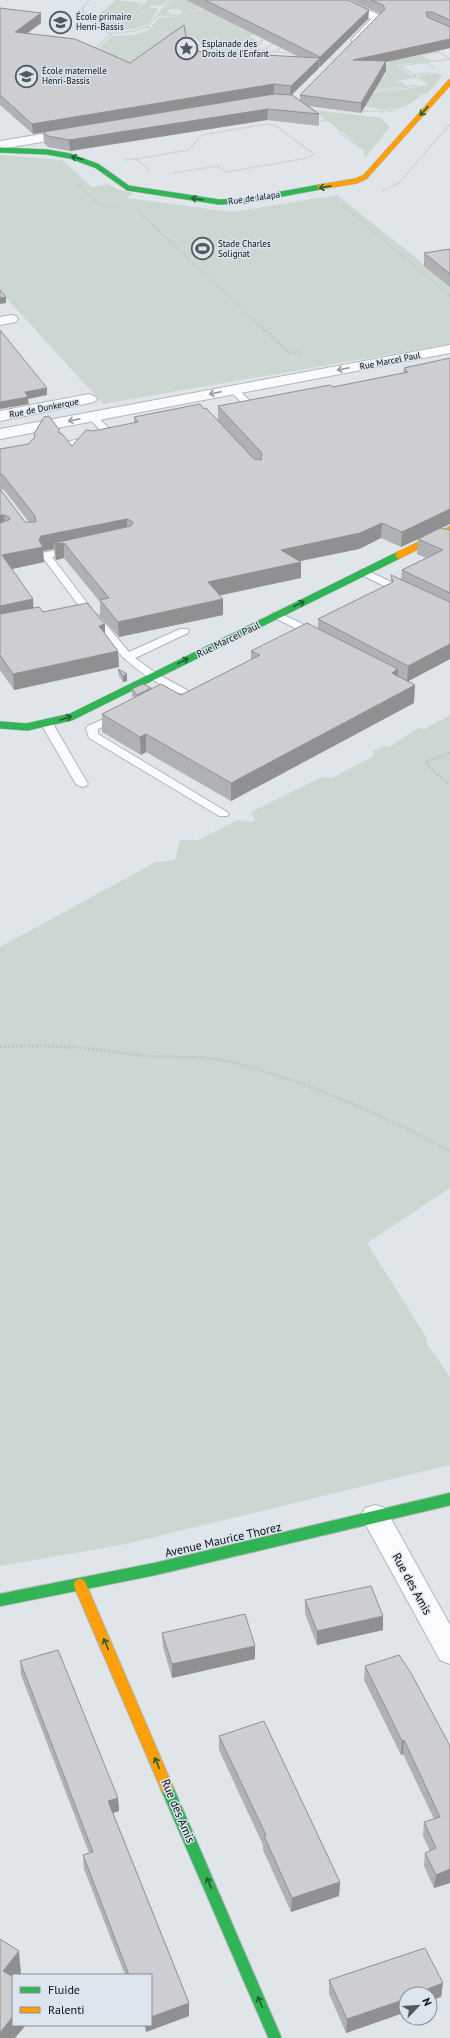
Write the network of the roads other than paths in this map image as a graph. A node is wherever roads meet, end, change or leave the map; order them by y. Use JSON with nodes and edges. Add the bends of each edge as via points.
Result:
{"nodes":[{"id":1,"x":337,"y":0,"type":"edge"},
{"id":2,"x":338,"y":59,"type":"edge"},
{"id":3,"x":450,"y":82,"type":"edge"},
{"id":4,"x":86,"y":131,"type":"edge"},
{"id":5,"x":0,"y":145,"type":"edge"},
{"id":6,"x":0,"y":150,"type":"edge"},
{"id":7,"x":450,"y":349,"type":"edge"},
{"id":8,"x":234,"y":390,"type":"junction"},
{"id":9,"x":89,"y":399,"type":"dead end"},
{"id":10,"x":267,"y":406,"type":"edge"},
{"id":11,"x":0,"y":416,"type":"edge"},
{"id":12,"x":92,"y":416,"type":"junction"},
{"id":13,"x":0,"y":434,"type":"edge"},
{"id":14,"x":64,"y":445,"type":"edge"},
{"id":15,"x":450,"y":530,"type":"edge"},
{"id":16,"x":438,"y":536,"type":"junction"},
{"id":17,"x":450,"y":542,"type":"edge"},
{"id":18,"x":83,"y":548,"type":"edge"},
{"id":19,"x":364,"y":572,"type":"junction"},
{"id":20,"x":414,"y":597,"type":"edge"},
{"id":21,"x":86,"y":608,"type":"junction"},
{"id":22,"x":65,"y":612,"type":"edge"},
{"id":23,"x":277,"y":615,"type":"junction"},
{"id":24,"x":184,"y":631,"type":"dead end"},
{"id":25,"x":324,"y":644,"type":"edge"},
{"id":26,"x":127,"y":657,"type":"junction"},
{"id":27,"x":153,"y":676,"type":"junction"},
{"id":28,"x":177,"y":689,"type":"junction"},
{"id":29,"x":194,"y":692,"type":"edge"},
{"id":30,"x":149,"y":702,"type":"edge"},
{"id":31,"x":127,"y":712,"type":"edge"},
{"id":32,"x":47,"y":724,"type":"junction"},
{"id":33,"x":0,"y":725,"type":"edge"},
{"id":34,"x":82,"y":784,"type":"dead end"},
{"id":35,"x":223,"y":814,"type":"dead end"},
{"id":36,"x":450,"y":1499,"type":"edge"},
{"id":37,"x":375,"y":1516,"type":"junction"},
{"id":38,"x":80,"y":1584,"type":"junction"},
{"id":39,"x":0,"y":1600,"type":"edge"},
{"id":40,"x":450,"y":1652,"type":"edge"},
{"id":41,"x":275,"y":2038,"type":"edge"}],
"edges":[{"from":1,"to":2,"type":"street","via":[[378,18]]},
{"from":3,"to":6,"type":"street","name":"Rue de Jalapa","one_way":true,"via":[[365,177],[356,181],[244,201],[219,202],[135,190],[122,187],[94,164],[76,157]]},
{"from":4,"to":5,"type":"street"},
{"from":7,"to":8,"type":"street","name":"Rue Marcel Paul","one_way":true},
{"from":8,"to":10,"type":"lane","via":[[253,409]]},
{"from":8,"to":12,"type":"street","name":"Rue Marcel Paul","one_way":true,"via":[[194,403]]},
{"from":9,"to":11,"type":"street","name":"Rue de Dunkerque"},
{"from":12,"to":13,"type":"street","name":"Rue Marcel Paul","one_way":true},
{"from":12,"to":14,"type":"lane","via":[[111,436]]},
{"from":15,"to":16,"type":"street","name":"Rue Marcel Paul"},
{"from":16,"to":17,"type":"lane"},
{"from":16,"to":19,"type":"street","name":"Rue Marcel Paul"},
{"from":18,"to":21,"type":"lane","via":[[46,555]]},
{"from":19,"to":20,"type":"lane"},
{"from":23,"to":19,"type":"street","name":"Rue Marcel Paul","one_way":true},
{"from":21,"to":22,"type":"lane"},
{"from":21,"to":26,"type":"lane"},
{"from":23,"to":25,"type":"lane"},
{"from":27,"to":23,"type":"street","name":"Rue Marcel Paul","one_way":true},
{"from":24,"to":26,"type":"lane"},
{"from":26,"to":27,"type":"lane"},
{"from":27,"to":28,"type":"lane"},
{"from":32,"to":27,"type":"street","name":"Rue Marcel Paul","one_way":true,"via":[[70,717]]},
{"from":28,"to":29,"type":"lane","via":[[187,695]]},
{"from":28,"to":30,"type":"lane"},
{"from":31,"to":35,"type":"lane","via":[[92,728],[93,736]]},
{"from":32,"to":33,"type":"street","name":"Rue Marcel Paul","via":[[26,727]]},
{"from":32,"to":34,"type":"lane"},
{"from":36,"to":37,"type":"street","name":"Avenue Maurice Thorez"},
{"from":37,"to":38,"type":"street","name":"Avenue Maurice Thorez"},
{"from":37,"to":40,"type":"street","name":"Rue des Amis"},
{"from":38,"to":39,"type":"street","name":"Avenue Maurice Thorez"},
{"from":41,"to":38,"type":"street","name":"Rue des Amis","one_way":true}]}
